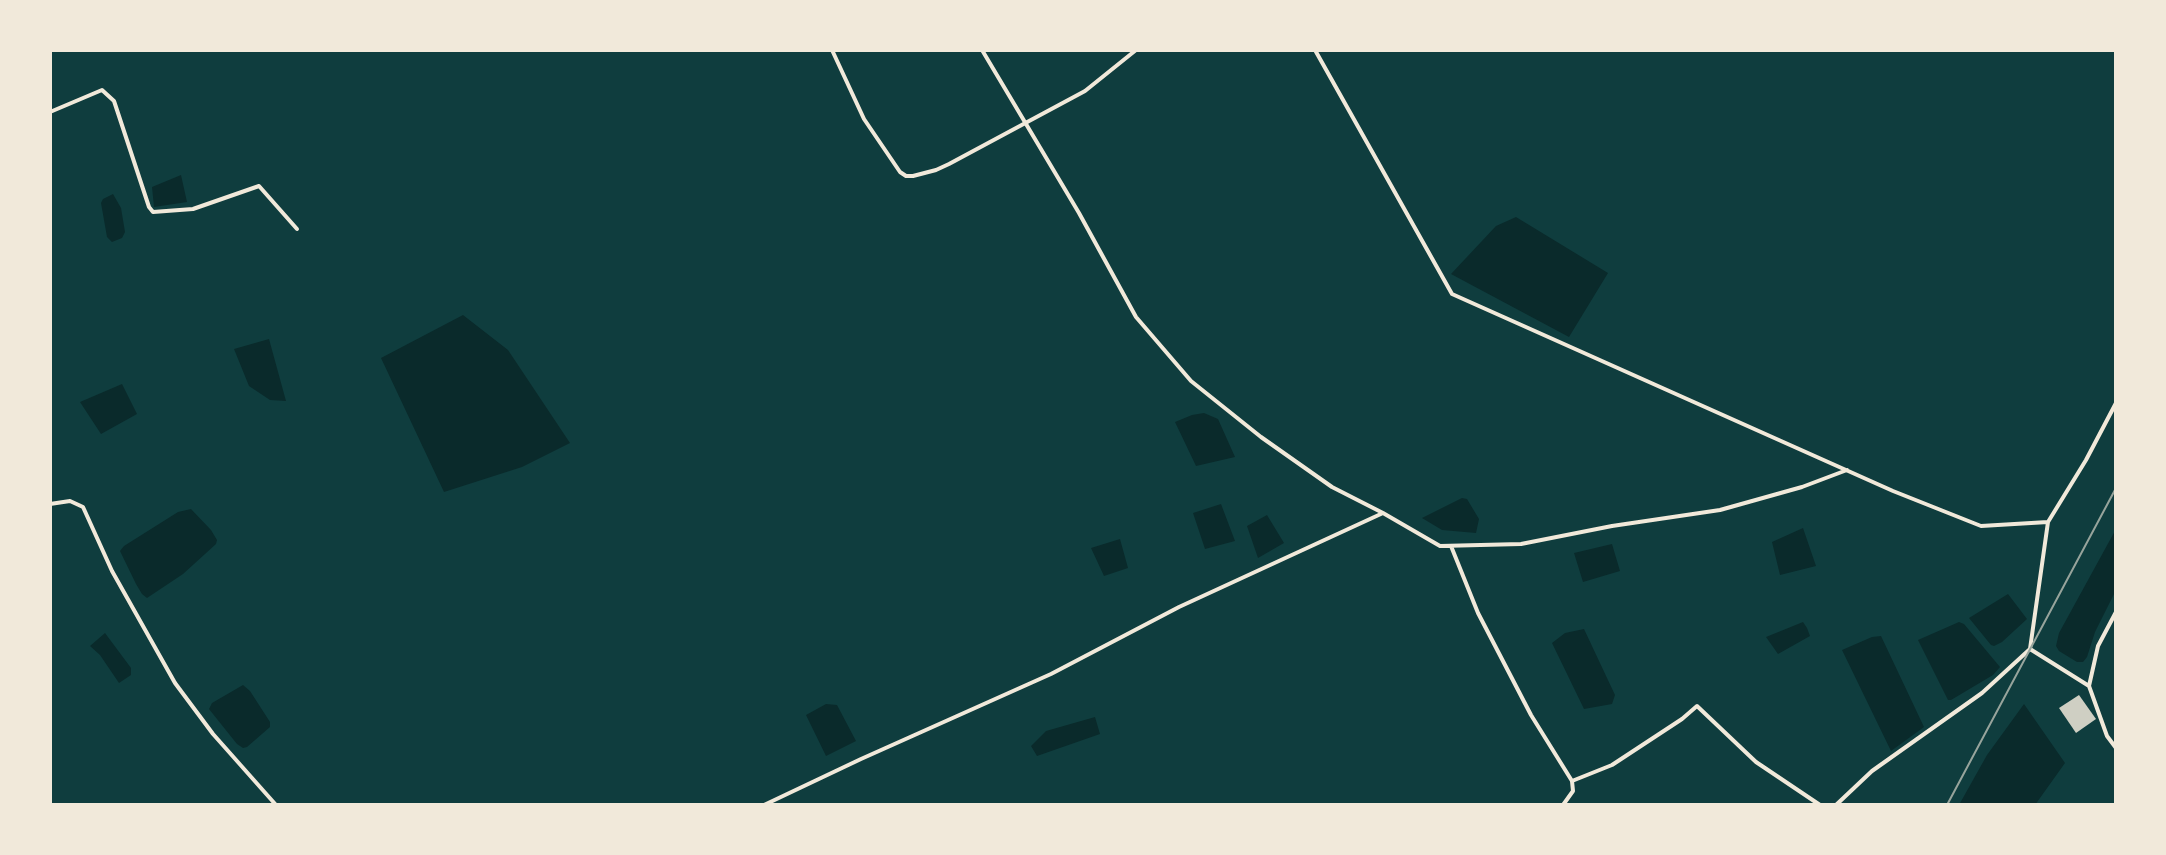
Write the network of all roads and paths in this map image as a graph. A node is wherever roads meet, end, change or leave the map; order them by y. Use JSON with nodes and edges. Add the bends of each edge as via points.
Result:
{"nodes":[{"id":1,"x":832,"y":50,"type":"edge"},
{"id":2,"x":982,"y":50,"type":"edge"},
{"id":3,"x":1136,"y":50,"type":"edge"},
{"id":4,"x":1315,"y":50,"type":"edge"},
{"id":5,"x":50,"y":112,"type":"edge"},
{"id":6,"x":1025,"y":121,"type":"junction"},
{"id":7,"x":297,"y":229,"type":"dead end"},
{"id":8,"x":2116,"y":403,"type":"edge"},
{"id":9,"x":1847,"y":470,"type":"junction"},
{"id":10,"x":50,"y":504,"type":"edge"},
{"id":11,"x":1383,"y":513,"type":"junction"},
{"id":12,"x":2048,"y":522,"type":"junction"},
{"id":13,"x":1451,"y":546,"type":"junction"},
{"id":14,"x":2116,"y":612,"type":"edge"},
{"id":15,"x":2030,"y":649,"type":"junction"},
{"id":16,"x":2089,"y":686,"type":"junction"},
{"id":17,"x":2116,"y":748,"type":"edge"},
{"id":18,"x":1572,"y":781,"type":"junction"},
{"id":19,"x":276,"y":805,"type":"edge"},
{"id":20,"x":764,"y":805,"type":"edge"},
{"id":21,"x":1563,"y":805,"type":"edge"},
{"id":22,"x":1820,"y":805,"type":"edge"},
{"id":23,"x":1836,"y":805,"type":"edge"}],
"edges":[{"from":1,"to":6,"type":"street","via":[[864,119],[906,176],[936,170]]},
{"from":2,"to":6,"type":"street"},
{"from":3,"to":6,"type":"street","via":[[1085,91]]},
{"from":4,"to":9,"type":"street","via":[[1452,294]]},
{"from":5,"to":7,"type":"street","via":[[102,90],[114,101],[153,212],[193,209],[259,186]]},
{"from":6,"to":11,"type":"street","via":[[1136,317],[1191,381],[1332,487]]},
{"from":8,"to":12,"type":"street"},
{"from":9,"to":12,"type":"street","via":[[1981,526]]},
{"from":9,"to":13,"type":"street","via":[[1720,510],[1521,544]]},
{"from":10,"to":19,"type":"street","via":[[70,501],[83,507],[175,683]]},
{"from":11,"to":13,"type":"street","via":[[1440,546]]},
{"from":11,"to":20,"type":"street"},
{"from":12,"to":15,"type":"street"},
{"from":13,"to":18,"type":"street","via":[[1478,613]]},
{"from":14,"to":16,"type":"street","via":[[2098,646]]},
{"from":15,"to":16,"type":"street"},
{"from":15,"to":23,"type":"street","via":[[1982,693],[1872,771]]},
{"from":16,"to":17,"type":"street"},
{"from":18,"to":21,"type":"street","via":[[1573,791]]},
{"from":18,"to":22,"type":"street","via":[[1612,765],[1697,706],[1756,762]]}]}
